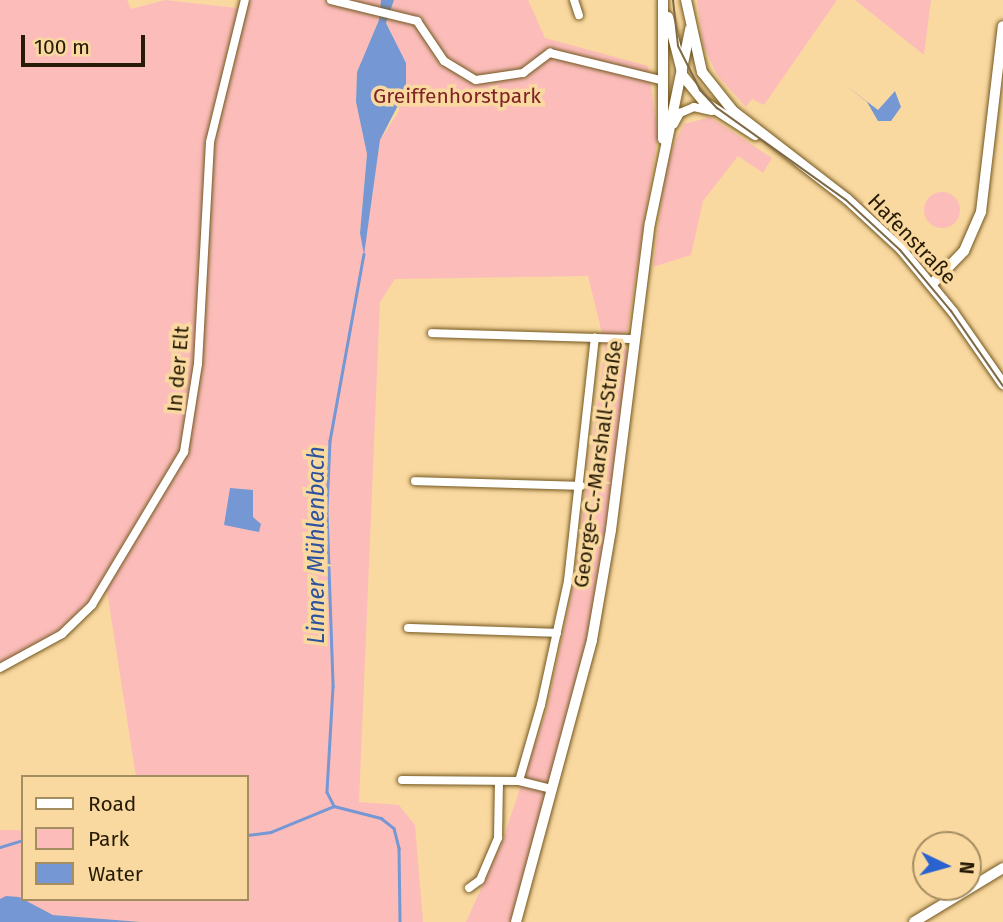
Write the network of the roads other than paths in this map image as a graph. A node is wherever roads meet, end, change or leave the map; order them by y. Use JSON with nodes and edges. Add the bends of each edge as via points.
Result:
{"nodes":[{"id":1,"x":244,"y":0,"type":"edge"},
{"id":2,"x":331,"y":0,"type":"edge"},
{"id":3,"x":574,"y":0,"type":"edge"},
{"id":4,"x":664,"y":0,"type":"edge"},
{"id":5,"x":686,"y":0,"type":"edge"},
{"id":6,"x":579,"y":15,"type":"dead end"},
{"id":7,"x":1003,"y":26,"type":"edge"},
{"id":8,"x":690,"y":29,"type":"junction"},
{"id":9,"x":1003,"y":33,"type":"edge"},
{"id":10,"x":702,"y":72,"type":"joint"},
{"id":11,"x":683,"y":76,"type":"junction"},
{"id":12,"x":660,"y":80,"type":"junction"},
{"id":13,"x":660,"y":103,"type":"junction"},
{"id":14,"x":677,"y":112,"type":"junction"},
{"id":15,"x":722,"y":115,"type":"junction"},
{"id":16,"x":771,"y":144,"type":"junction"},
{"id":17,"x":662,"y":152,"type":"junction"},
{"id":18,"x":932,"y":284,"type":"junction"},
{"id":19,"x":432,"y":332,"type":"dead end"},
{"id":20,"x":595,"y":337,"type":"junction"},
{"id":21,"x":635,"y":339,"type":"junction"},
{"id":22,"x":1003,"y":384,"type":"edge"},
{"id":23,"x":415,"y":481,"type":"dead end"},
{"id":24,"x":581,"y":486,"type":"junction"},
{"id":25,"x":408,"y":628,"type":"dead end"},
{"id":26,"x":557,"y":633,"type":"junction"},
{"id":27,"x":0,"y":668,"type":"edge"},
{"id":28,"x":402,"y":780,"type":"dead end"},
{"id":29,"x":499,"y":781,"type":"junction"},
{"id":30,"x":519,"y":782,"type":"junction"},
{"id":31,"x":552,"y":789,"type":"junction"},
{"id":32,"x":1003,"y":868,"type":"edge"},
{"id":33,"x":469,"y":888,"type":"dead end"},
{"id":34,"x":516,"y":922,"type":"edge"},
{"id":35,"x":914,"y":922,"type":"edge"}],
"edges":[{"from":1,"to":27,"type":"street","name":"In der Elt","via":[[210,142],[198,364],[184,452],[92,605],[62,634]]},
{"from":2,"to":12,"type":"street","via":[[417,21],[443,61],[476,80],[523,73],[550,53]]},
{"from":3,"to":6,"type":"street"},
{"from":4,"to":11,"type":"main road"},
{"from":4,"to":12,"type":"main road"},
{"from":5,"to":8,"type":"main road","name":"Hafenstraße"},
{"from":7,"to":9,"type":"street"},
{"from":8,"to":10,"type":"main road","name":"Hafenstraße"},
{"from":8,"to":11,"type":"main road","name":"George-C.-Marshall-Straße"},
{"from":9,"to":18,"type":"street","via":[[981,212],[964,251]]},
{"from":10,"to":16,"type":"street","name":"Hafenstraße","via":[[733,111]]},
{"from":11,"to":14,"type":"main road","name":"George-C.-Marshall-Straße"},
{"from":11,"to":15,"type":"street","name":"Hafenstraße"},
{"from":12,"to":13,"type":"main road"},
{"from":13,"to":14,"type":"street"},
{"from":13,"to":17,"type":"main road"},
{"from":14,"to":15,"type":"street","via":[[702,107]]},
{"from":14,"to":17,"type":"main road","name":"George-C.-Marshall-Straße"},
{"from":15,"to":16,"type":"street","name":"Hafenstraße"},
{"from":16,"to":18,"type":"street","name":"Hafenstraße","via":[[847,200]]},
{"from":17,"to":21,"type":"main road","name":"George-C.-Marshall-Straße"},
{"from":18,"to":22,"type":"street","name":"Hafenstraße"},
{"from":19,"to":20,"type":"street"},
{"from":20,"to":21,"type":"street"},
{"from":20,"to":24,"type":"street"},
{"from":21,"to":31,"type":"main road","name":"George-C.-Marshall-Straße","via":[[601,593]]},
{"from":23,"to":24,"type":"street"},
{"from":24,"to":26,"type":"street"},
{"from":25,"to":26,"type":"street"},
{"from":26,"to":30,"type":"street"},
{"from":28,"to":29,"type":"street"},
{"from":29,"to":30,"type":"street"},
{"from":29,"to":33,"type":"street","via":[[498,838],[480,880]]},
{"from":30,"to":31,"type":"street"},
{"from":31,"to":34,"type":"main road","name":"George-C.-Marshall-Straße"},
{"from":32,"to":35,"type":"main road"}]}
